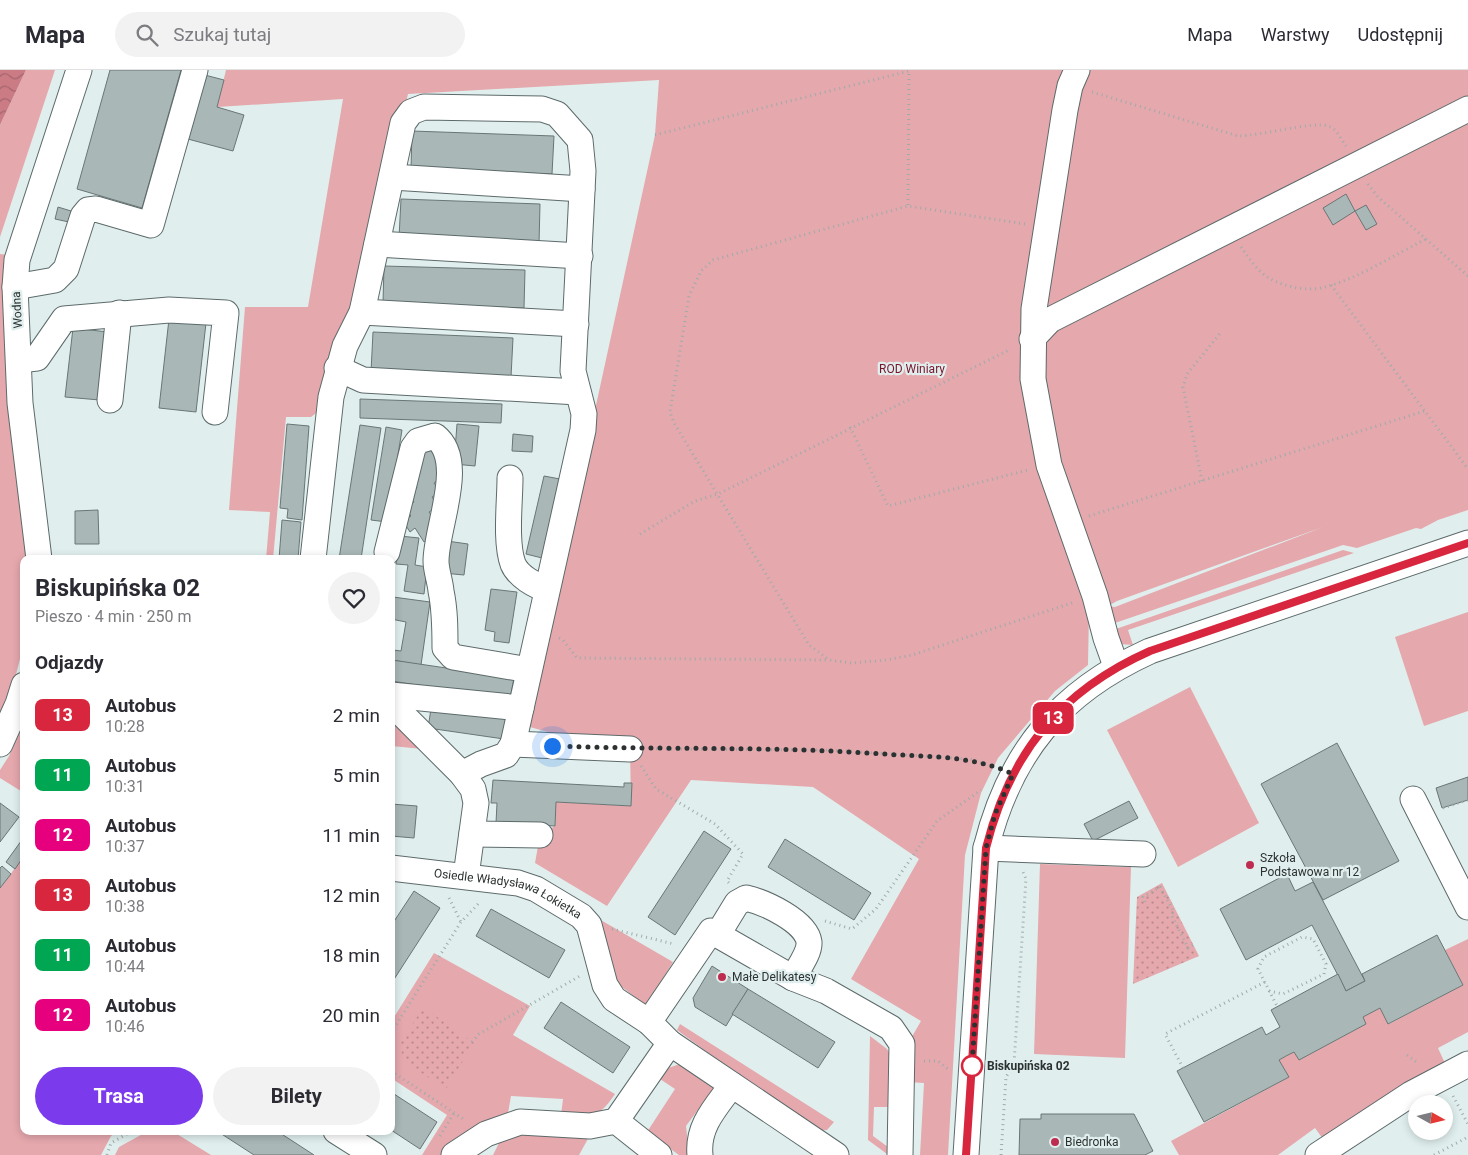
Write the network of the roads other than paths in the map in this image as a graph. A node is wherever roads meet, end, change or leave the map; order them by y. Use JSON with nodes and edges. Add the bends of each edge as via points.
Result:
{"nodes":[{"id":1,"x":79,"y":70,"type":"edge"},
{"id":2,"x":195,"y":70,"type":"edge"},
{"id":3,"x":1073,"y":78,"type":"edge"},
{"id":4,"x":1468,"y":109,"type":"edge"},
{"id":5,"x":392,"y":177,"type":"junction"},
{"id":6,"x":582,"y":189,"type":"junction"},
{"id":7,"x":377,"y":244,"type":"junction"},
{"id":8,"x":580,"y":256,"type":"junction"},
{"id":9,"x":15,"y":287,"type":"junction"},
{"id":10,"x":362,"y":312,"type":"junction"},
{"id":11,"x":119,"y":313,"type":"junction"},
{"id":12,"x":576,"y":324,"type":"junction"},
{"id":13,"x":1032,"y":339,"type":"junction"},
{"id":14,"x":19,"y":360,"type":"junction"},
{"id":15,"x":337,"y":368,"type":"junction"},
{"id":16,"x":578,"y":392,"type":"junction"},
{"id":17,"x":110,"y":400,"type":"dead end"},
{"id":18,"x":215,"y":412,"type":"dead end"},
{"id":19,"x":510,"y":478,"type":"dead end"},
{"id":20,"x":1468,"y":543,"type":"edge"},
{"id":21,"x":387,"y":552,"type":"dead end"},
{"id":22,"x":39,"y":555,"type":"edge"},
{"id":23,"x":313,"y":555,"type":"edge"},
{"id":24,"x":547,"y":589,"type":"junction"},
{"id":25,"x":1116,"y":666,"type":"junction"},
{"id":26,"x":529,"y":670,"type":"junction"},
{"id":27,"x":395,"y":695,"type":"edge"},
{"id":28,"x":20,"y":698,"type":"edge"},
{"id":29,"x":395,"y":708,"type":"edge"},
{"id":30,"x":521,"y":708,"type":"junction"},
{"id":31,"x":0,"y":744,"type":"edge"},
{"id":32,"x":513,"y":744,"type":"junction"},
{"id":33,"x":630,"y":749,"type":"road end"},
{"id":34,"x":462,"y":774,"type":"junction"},
{"id":35,"x":1413,"y":799,"type":"dead end"},
{"id":36,"x":472,"y":834,"type":"junction"},
{"id":37,"x":540,"y":835,"type":"dead end"},
{"id":38,"x":986,"y":848,"type":"junction"},
{"id":39,"x":1143,"y":854,"type":"dead end"},
{"id":40,"x":395,"y":868,"type":"edge"},
{"id":41,"x":466,"y":876,"type":"junction"},
{"id":42,"x":1468,"y":907,"type":"edge"},
{"id":43,"x":709,"y":941,"type":"junction"},
{"id":44,"x":793,"y":978,"type":"junction"},
{"id":45,"x":649,"y":1022,"type":"junction"},
{"id":46,"x":670,"y":1043,"type":"junction"},
{"id":47,"x":1468,"y":1064,"type":"edge"},
{"id":48,"x":732,"y":1085,"type":"junction"},
{"id":49,"x":616,"y":1121,"type":"junction"},
{"id":50,"x":342,"y":1135,"type":"edge"},
{"id":51,"x":374,"y":1155,"type":"edge"},
{"id":52,"x":454,"y":1155,"type":"edge"},
{"id":53,"x":659,"y":1155,"type":"edge"},
{"id":54,"x":700,"y":1155,"type":"edge"},
{"id":55,"x":836,"y":1155,"type":"edge"},
{"id":56,"x":900,"y":1155,"type":"edge"},
{"id":57,"x":966,"y":1155,"type":"edge"},
{"id":58,"x":1318,"y":1155,"type":"edge"}],
"edges":[{"from":1,"to":9,"type":"street","name":"Wodna","via":[[17,260]]},
{"from":2,"to":9,"type":"street","via":[[151,225],[96,209],[88,210],[83,216],[66,269],[55,280]]},
{"from":3,"to":13,"type":"street","via":[[1046,227]]},
{"from":4,"to":13,"type":"street","via":[[1050,320]]},
{"from":5,"to":6,"type":"street"},
{"from":5,"to":6,"type":"street","via":[[403,123],[411,112],[424,107],[542,108],[557,114],[580,140]]},
{"from":5,"to":7,"type":"street"},
{"from":6,"to":8,"type":"street"},
{"from":7,"to":8,"type":"street"},
{"from":7,"to":10,"type":"street"},
{"from":8,"to":12,"type":"street"},
{"from":9,"to":14,"type":"street","name":"Wodna"},
{"from":10,"to":12,"type":"street"},
{"from":10,"to":15,"type":"street"},
{"from":11,"to":14,"type":"street","via":[[64,320],[37,358]]},
{"from":11,"to":17,"type":"street"},
{"from":11,"to":18,"type":"street","via":[[169,310],[226,313]]},
{"from":12,"to":16,"type":"street","via":[[573,371]]},
{"from":13,"to":25,"type":"street","via":[[1033,379],[1049,465]]},
{"from":14,"to":22,"type":"street","name":"Wodna","via":[[20,403]]},
{"from":15,"to":16,"type":"street","via":[[363,380]]},
{"from":15,"to":23,"type":"street","via":[[318,492]]},
{"from":16,"to":24,"type":"street","via":[[584,414],[583,430]]},
{"from":19,"to":24,"type":"street","via":[[510,547],[514,565],[524,578]]},
{"from":20,"to":25,"type":"street","via":[[1150,651]]},
{"from":21,"to":26,"type":"street","via":[[413,448],[418,441],[435,436],[449,455],[447,498],[436,559],[445,616],[445,648],[453,657]]},
{"from":24,"to":26,"type":"street"},
{"from":25,"to":38,"type":"street","via":[[1058,712],[1030,744],[995,814]]},
{"from":26,"to":30,"type":"street"},
{"from":27,"to":30,"type":"street"},
{"from":28,"to":31,"type":"street"},
{"from":29,"to":34,"type":"street"},
{"from":30,"to":32,"type":"street"},
{"from":32,"to":33,"type":"street"},
{"from":32,"to":34,"type":"street","via":[[506,755]]},
{"from":34,"to":36,"type":"street","via":[[473,789],[476,803]]},
{"from":35,"to":42,"type":"street"},
{"from":36,"to":37,"type":"street"},
{"from":36,"to":41,"type":"street"},
{"from":38,"to":39,"type":"street"},
{"from":38,"to":57,"type":"street"},
{"from":40,"to":41,"type":"street","name":"Osiedle Władysława Łokietka"},
{"from":41,"to":45,"type":"street","name":"Osiedle Władysława Łokietka","via":[[518,883],[536,889],[581,916],[589,925],[605,985],[614,999]]},
{"from":43,"to":44,"type":"street"},
{"from":43,"to":44,"type":"street","via":[[737,903],[746,898],[762,902],[803,928],[809,942]]},
{"from":43,"to":45,"type":"street"},
{"from":44,"to":56,"type":"street","via":[[826,991],[891,1028],[902,1044]]},
{"from":45,"to":46,"type":"street","name":"Osiedle Władysława Łokietka"},
{"from":46,"to":48,"type":"street","name":"Osiedle Władysława Łokietka"},
{"from":46,"to":49,"type":"street"},
{"from":47,"to":58,"type":"street","via":[[1411,1094]]},
{"from":48,"to":54,"type":"street","via":[[703,1126]]},
{"from":48,"to":55,"type":"street","name":"Osiedle Władysława Łokietka"},
{"from":49,"to":52,"type":"street","via":[[590,1126],[520,1122],[486,1134]]},
{"from":49,"to":53,"type":"street"},
{"from":50,"to":51,"type":"street"}]}
